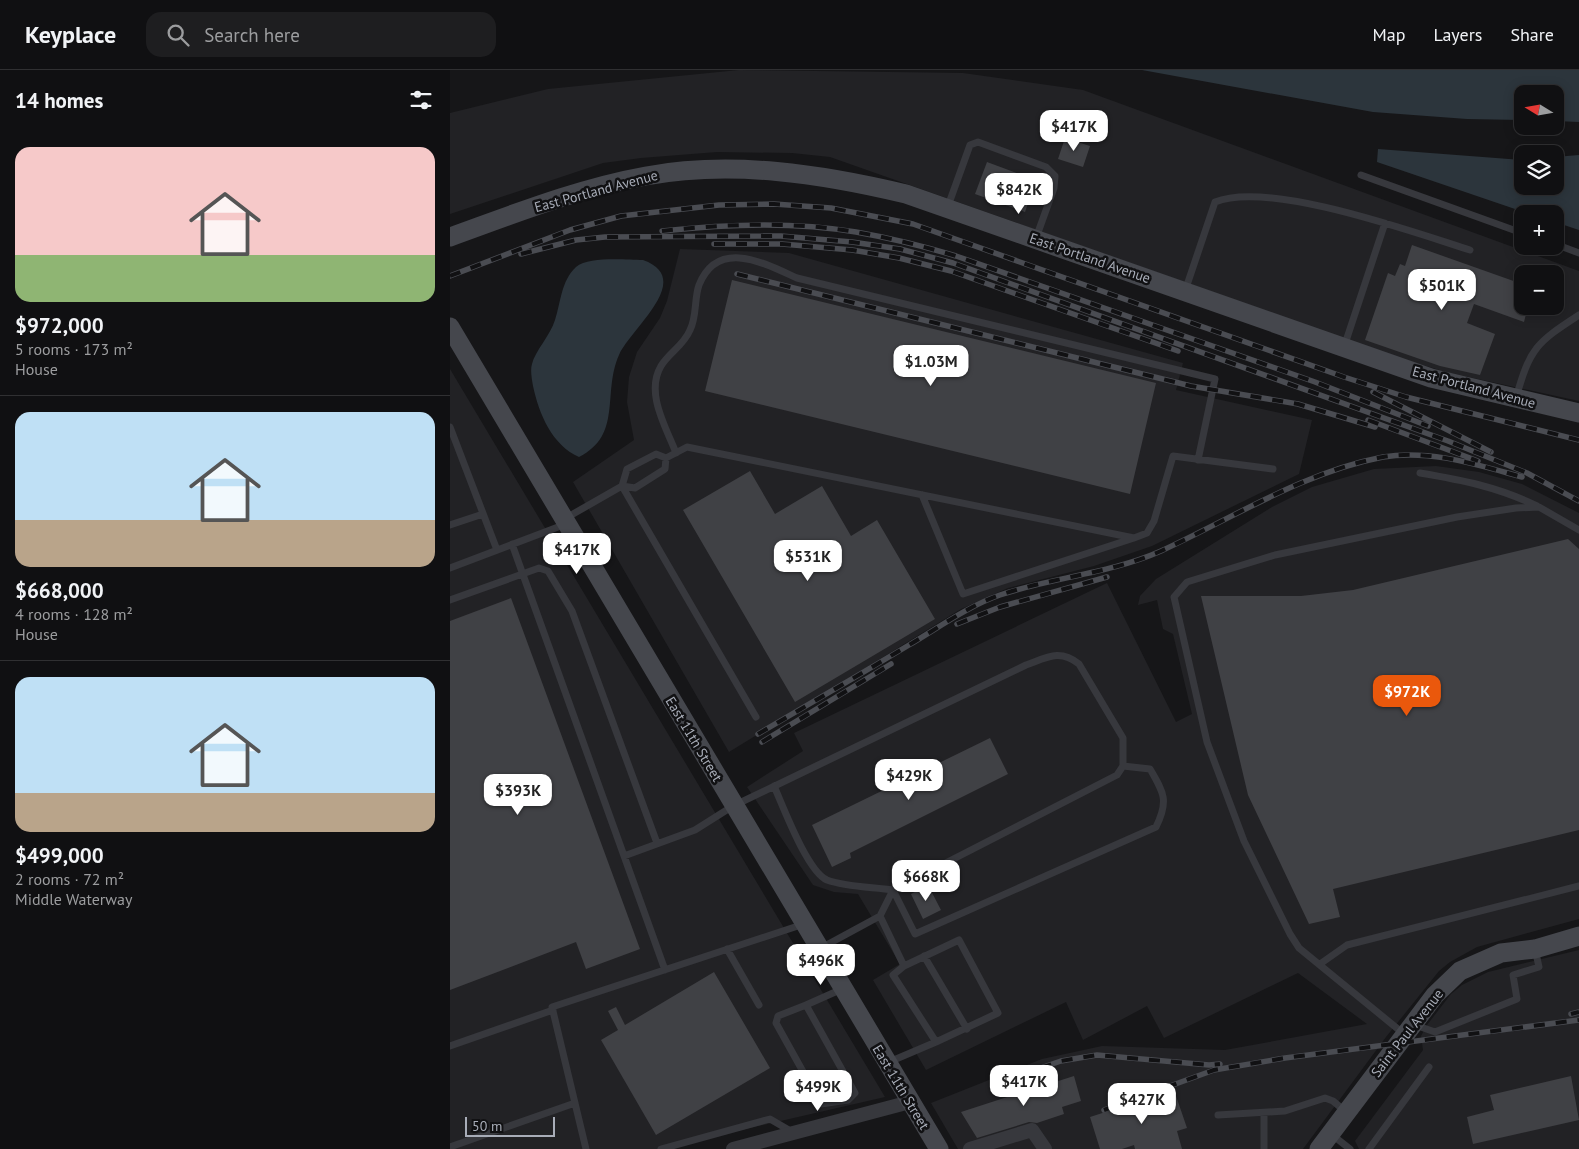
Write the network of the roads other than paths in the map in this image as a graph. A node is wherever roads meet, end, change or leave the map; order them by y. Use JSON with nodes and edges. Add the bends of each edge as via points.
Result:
{"nodes":[{"id":1,"x":1361,"y":175,"type":"dead end"},
{"id":2,"x":948,"y":208,"type":"junction"},
{"id":3,"x":1384,"y":224,"type":"junction"},
{"id":4,"x":1514,"y":230,"type":"edge"},
{"id":5,"x":450,"y":237,"type":"edge"},
{"id":6,"x":1036,"y":239,"type":"junction"},
{"id":7,"x":1564,"y":247,"type":"edge"},
{"id":8,"x":1470,"y":250,"type":"dead end"},
{"id":9,"x":1579,"y":253,"type":"edge"},
{"id":10,"x":1184,"y":291,"type":"junction"},
{"id":11,"x":1579,"y":315,"type":"edge"},
{"id":12,"x":450,"y":327,"type":"edge"},
{"id":13,"x":1344,"y":347,"type":"junction"},
{"id":14,"x":1516,"y":398,"type":"junction"},
{"id":15,"x":1579,"y":413,"type":"edge"},
{"id":16,"x":450,"y":427,"type":"edge"},
{"id":17,"x":676,"y":453,"type":"junction"},
{"id":18,"x":666,"y":458,"type":"junction"},
{"id":19,"x":1198,"y":460,"type":"junction"},
{"id":20,"x":1273,"y":469,"type":"dead end"},
{"id":21,"x":1420,"y":473,"type":"dead end"},
{"id":22,"x":622,"y":486,"type":"junction"},
{"id":23,"x":922,"y":494,"type":"junction"},
{"id":24,"x":1539,"y":507,"type":"junction"},
{"id":25,"x":483,"y":514,"type":"junction"},
{"id":26,"x":565,"y":521,"type":"junction"},
{"id":27,"x":450,"y":525,"type":"edge"},
{"id":28,"x":1579,"y":530,"type":"edge"},
{"id":29,"x":1134,"y":538,"type":"junction"},
{"id":30,"x":512,"y":544,"type":"junction"},
{"id":31,"x":496,"y":550,"type":"junction"},
{"id":32,"x":450,"y":568,"type":"edge"},
{"id":33,"x":522,"y":573,"type":"junction"},
{"id":34,"x":450,"y":600,"type":"edge"},
{"id":35,"x":756,"y":717,"type":"dead end"},
{"id":36,"x":1123,"y":766,"type":"junction"},
{"id":37,"x":774,"y":786,"type":"junction"},
{"id":38,"x":733,"y":806,"type":"junction"},
{"id":39,"x":657,"y":844,"type":"junction"},
{"id":40,"x":624,"y":856,"type":"junction"},
{"id":41,"x":1579,"y":886,"type":"edge"},
{"id":42,"x":893,"y":890,"type":"junction"},
{"id":43,"x":880,"y":916,"type":"junction"},
{"id":44,"x":804,"y":924,"type":"junction"},
{"id":45,"x":1579,"y":936,"type":"edge"},
{"id":46,"x":1535,"y":948,"type":"junction"},
{"id":47,"x":726,"y":949,"type":"junction"},
{"id":48,"x":819,"y":949,"type":"junction"},
{"id":49,"x":924,"y":956,"type":"junction"},
{"id":50,"x":1320,"y":964,"type":"junction"},
{"id":51,"x":904,"y":966,"type":"junction"},
{"id":52,"x":665,"y":970,"type":"junction"},
{"id":53,"x":842,"y":988,"type":"junction"},
{"id":54,"x":758,"y":1005,"type":"dead end"},
{"id":55,"x":806,"y":1005,"type":"junction"},
{"id":56,"x":553,"y":1010,"type":"junction"},
{"id":57,"x":967,"y":1029,"type":"junction"},
{"id":58,"x":1408,"y":1029,"type":"junction"},
{"id":59,"x":936,"y":1042,"type":"junction"},
{"id":60,"x":450,"y":1046,"type":"edge"},
{"id":61,"x":886,"y":1063,"type":"junction"},
{"id":62,"x":1429,"y":1067,"type":"dead end"},
{"id":63,"x":910,"y":1102,"type":"junction"},
{"id":64,"x":575,"y":1103,"type":"junction"},
{"id":65,"x":1346,"y":1112,"type":"junction"},
{"id":66,"x":1264,"y":1113,"type":"junction"},
{"id":67,"x":1218,"y":1115,"type":"dead end"},
{"id":68,"x":794,"y":1133,"type":"junction"},
{"id":69,"x":1330,"y":1133,"type":"junction"},
{"id":70,"x":450,"y":1147,"type":"edge"},
{"id":71,"x":586,"y":1149,"type":"edge"},
{"id":72,"x":660,"y":1149,"type":"edge"},
{"id":73,"x":733,"y":1149,"type":"edge"},
{"id":74,"x":939,"y":1149,"type":"edge"},
{"id":75,"x":970,"y":1149,"type":"edge"},
{"id":76,"x":1045,"y":1149,"type":"edge"},
{"id":77,"x":1264,"y":1149,"type":"edge"},
{"id":78,"x":1319,"y":1149,"type":"edge"},
{"id":79,"x":1350,"y":1149,"type":"edge"},
{"id":80,"x":1369,"y":1149,"type":"edge"}],
"edges":[{"from":1,"to":4,"type":"lane"},
{"from":2,"to":5,"type":"street","name":"East Portland Avenue","via":[[906,194],[838,179],[753,170],[681,171],[574,194]]},
{"from":2,"to":6,"type":"street","name":"East Portland Avenue"},
{"from":2,"to":6,"type":"lane","via":[[970,144],[978,142],[1046,167],[1055,176]]},
{"from":3,"to":8,"type":"lane"},
{"from":3,"to":10,"type":"lane","via":[[1280,197],[1226,198],[1215,202]]},
{"from":3,"to":13,"type":"lane"},
{"from":6,"to":10,"type":"street","name":"East Portland Avenue"},
{"from":7,"to":9,"type":"lane"},
{"from":10,"to":13,"type":"street","name":"East Portland Avenue"},
{"from":11,"to":14,"type":"lane","via":[[1547,337],[1532,352]]},
{"from":12,"to":26,"type":"street","name":"East 11th Street"},
{"from":13,"to":14,"type":"street","name":"East Portland Avenue","via":[[1431,378]]},
{"from":14,"to":15,"type":"street","name":"East Portland Avenue"},
{"from":16,"to":25,"type":"lane"},
{"from":17,"to":18,"type":"lane"},
{"from":17,"to":19,"type":"lane","via":[[658,407],[655,388],[661,366],[679,348],[691,329],[699,286],[710,266],[732,257],[759,262],[797,278],[1215,379]]},
{"from":17,"to":23,"type":"lane","via":[[687,447]]},
{"from":18,"to":22,"type":"lane","via":[[664,469],[643,483],[635,488]]},
{"from":18,"to":22,"type":"lane","via":[[656,454],[627,469]]},
{"from":19,"to":20,"type":"lane"},
{"from":19,"to":29,"type":"lane","via":[[1173,456],[1154,521],[1147,533]]},
{"from":21,"to":24,"type":"lane","via":[[1510,492]]},
{"from":22,"to":26,"type":"lane"},
{"from":22,"to":35,"type":"lane"},
{"from":23,"to":29,"type":"lane"},
{"from":23,"to":29,"type":"lane","via":[[963,594]]},
{"from":24,"to":28,"type":"lane"},
{"from":24,"to":50,"type":"lane","via":[[1457,517],[1275,555],[1187,582],[1174,597],[1207,742],[1244,841],[1290,934],[1299,948]]},
{"from":25,"to":27,"type":"lane"},
{"from":25,"to":31,"type":"lane"},
{"from":26,"to":30,"type":"lane"},
{"from":26,"to":38,"type":"street","name":"East 11th Street"},
{"from":30,"to":31,"type":"lane"},
{"from":30,"to":33,"type":"lane"},
{"from":31,"to":32,"type":"lane"},
{"from":33,"to":34,"type":"lane"},
{"from":33,"to":39,"type":"lane","via":[[538,568],[548,571],[572,611]]},
{"from":33,"to":40,"type":"lane"},
{"from":36,"to":37,"type":"lane","via":[[1123,738],[1079,664],[1069,656],[1056,655],[962,694]]},
{"from":36,"to":42,"type":"lane","via":[[1117,775]]},
{"from":36,"to":42,"type":"lane","via":[[1150,769],[1164,792],[1164,812],[1156,827],[915,934]]},
{"from":37,"to":38,"type":"lane"},
{"from":37,"to":42,"type":"lane","via":[[804,852],[821,876],[836,882]]},
{"from":38,"to":39,"type":"lane","via":[[695,830]]},
{"from":38,"to":44,"type":"street","name":"East 11th Street"},
{"from":39,"to":40,"type":"lane"},
{"from":40,"to":52,"type":"lane"},
{"from":41,"to":50,"type":"lane","via":[[1346,945]]},
{"from":42,"to":43,"type":"lane"},
{"from":43,"to":48,"type":"lane"},
{"from":43,"to":51,"type":"lane"},
{"from":44,"to":47,"type":"lane"},
{"from":44,"to":48,"type":"street","name":"East 11th Street"},
{"from":45,"to":46,"type":"street","name":"Saint Paul Avenue"},
{"from":46,"to":58,"type":"street","name":"Saint Paul Avenue","via":[[1501,953],[1460,972],[1435,995]]},
{"from":46,"to":58,"type":"lane","via":[[1539,967],[1513,974],[1517,999],[1435,1032]]},
{"from":47,"to":52,"type":"lane"},
{"from":47,"to":54,"type":"lane"},
{"from":48,"to":53,"type":"street","name":"East 11th Street"},
{"from":49,"to":51,"type":"lane"},
{"from":49,"to":57,"type":"lane"},
{"from":49,"to":57,"type":"lane","via":[[959,940],[998,1013]]},
{"from":50,"to":58,"type":"lane"},
{"from":51,"to":59,"type":"lane","via":[[893,975]]},
{"from":52,"to":56,"type":"lane","via":[[552,1007]]},
{"from":53,"to":55,"type":"lane"},
{"from":53,"to":61,"type":"street","name":"East 11th Street"},
{"from":55,"to":55,"type":"lane","via":[[855,1093],[848,1100],[821,1104],[776,1022],[778,1016]]},
{"from":56,"to":60,"type":"lane"},
{"from":56,"to":64,"type":"lane"},
{"from":57,"to":59,"type":"lane"},
{"from":58,"to":65,"type":"street","name":"Saint Paul Avenue"},
{"from":59,"to":61,"type":"lane"},
{"from":61,"to":63,"type":"street","name":"East 11th Street"},
{"from":62,"to":80,"type":"lane"},
{"from":63,"to":68,"type":"street"},
{"from":63,"to":74,"type":"street","name":"East 11th Street"},
{"from":64,"to":70,"type":"lane"},
{"from":64,"to":71,"type":"lane"},
{"from":65,"to":66,"type":"lane","via":[[1325,1098],[1285,1111]]},
{"from":65,"to":69,"type":"street","name":"Saint Paul Avenue"},
{"from":66,"to":67,"type":"lane"},
{"from":66,"to":77,"type":"lane"},
{"from":68,"to":72,"type":"lane","via":[[770,1119]]},
{"from":68,"to":73,"type":"street"},
{"from":69,"to":78,"type":"street","name":"Saint Paul Avenue"},
{"from":69,"to":79,"type":"lane"},
{"from":75,"to":76,"type":"street","via":[[1032,1130]]}]}
